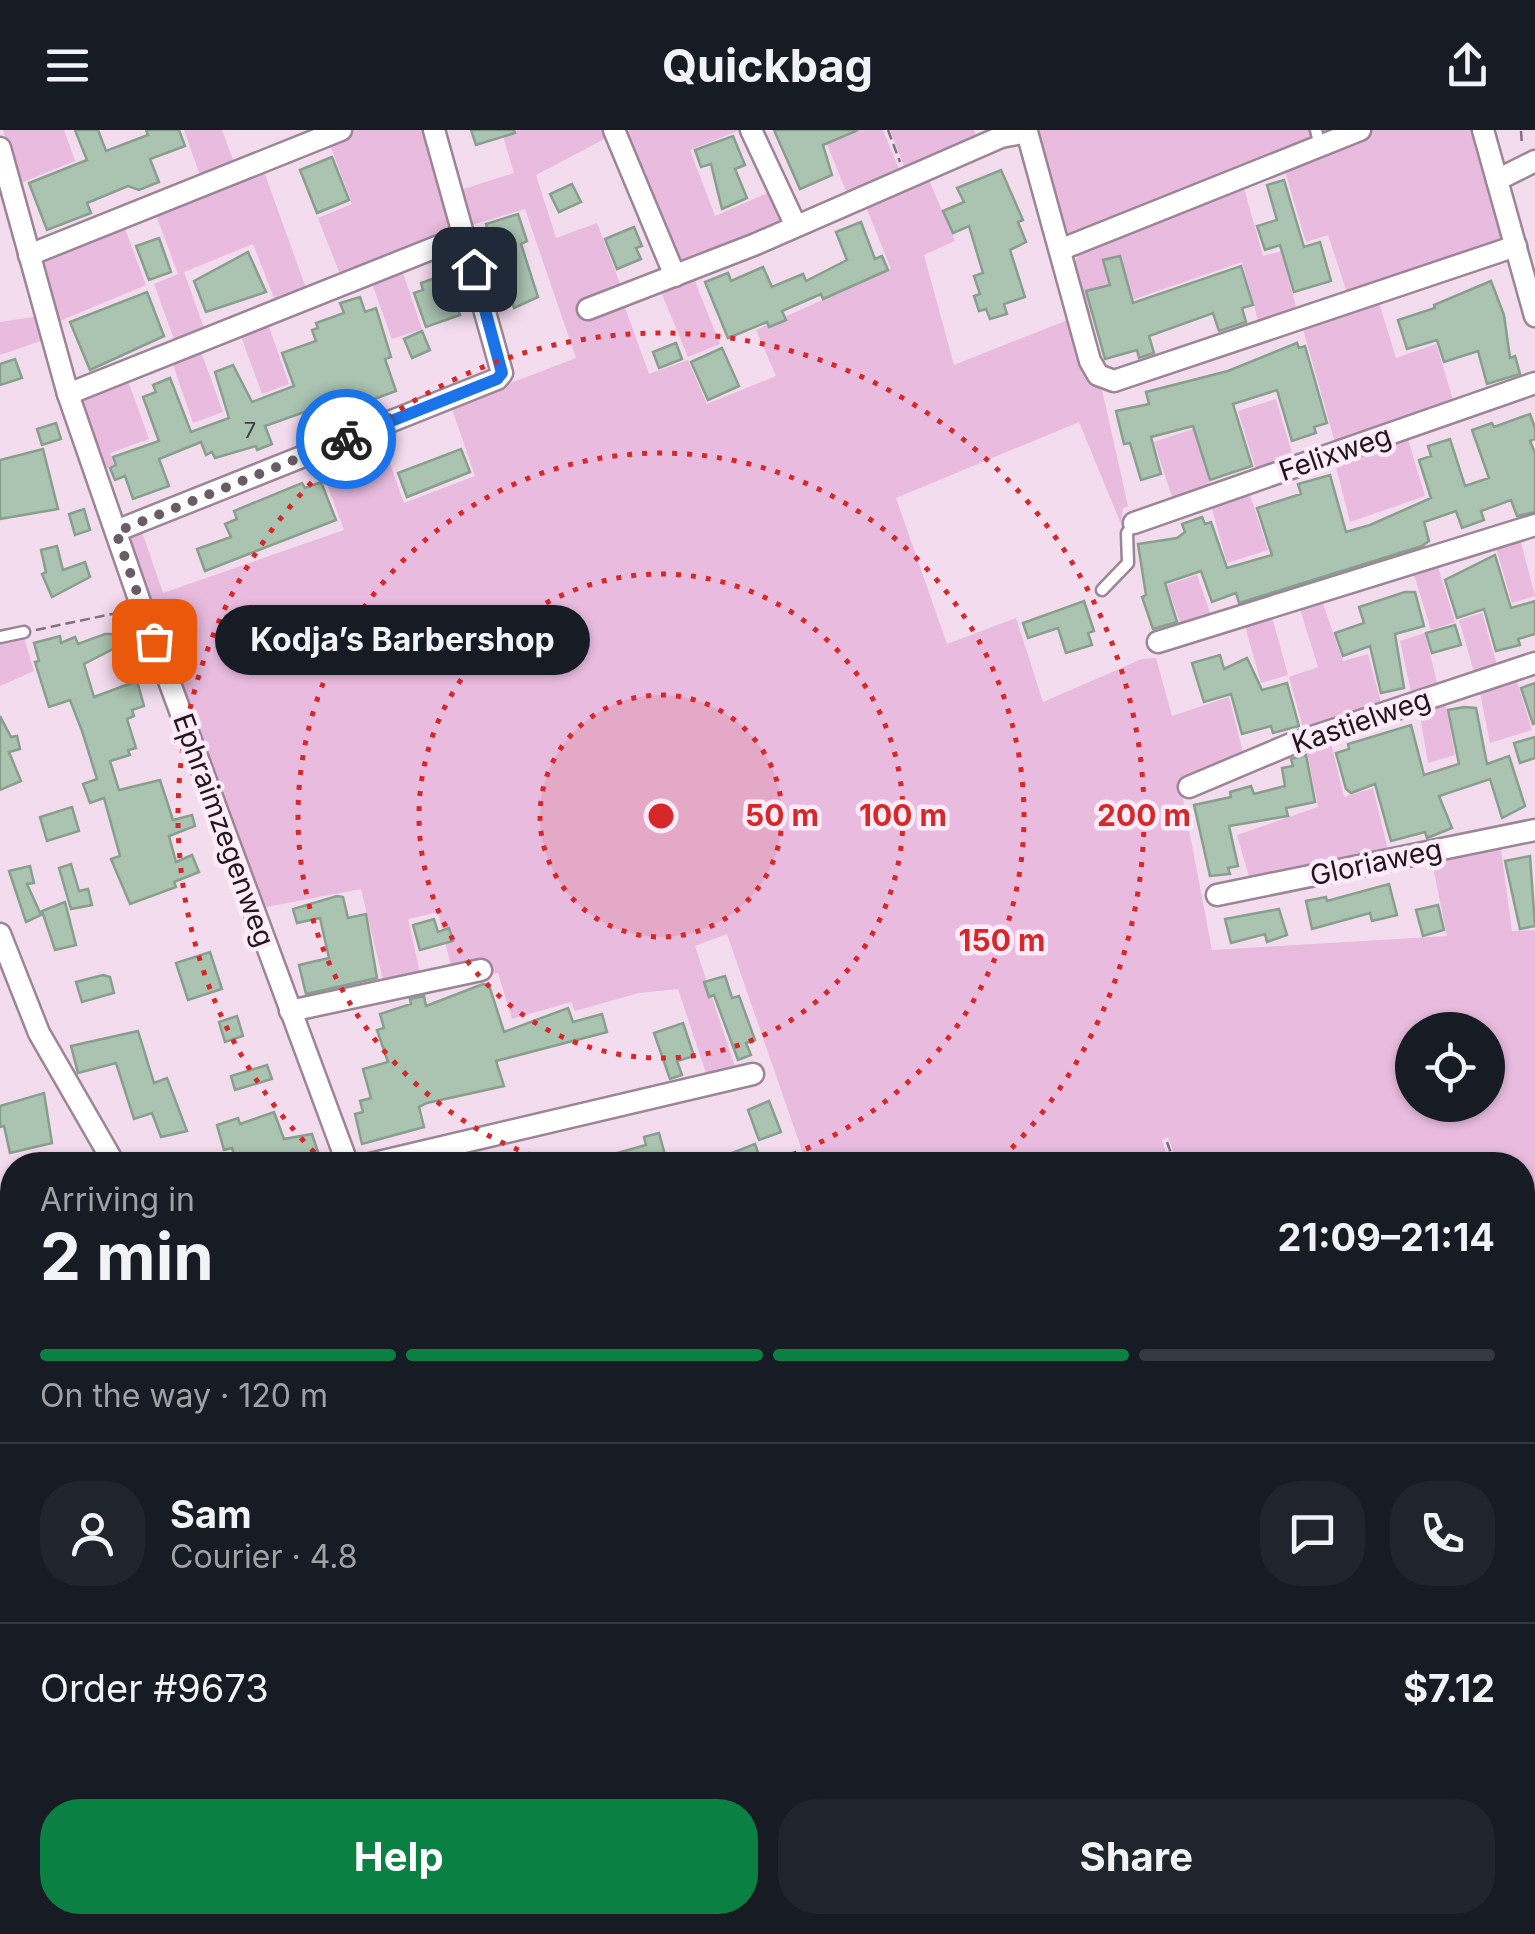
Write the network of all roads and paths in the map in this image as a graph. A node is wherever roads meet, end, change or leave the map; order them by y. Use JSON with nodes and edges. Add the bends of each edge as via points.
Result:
{"nodes":[{"id":1,"x":341,"y":130,"type":"edge"},
{"id":2,"x":434,"y":130,"type":"edge"},
{"id":3,"x":614,"y":130,"type":"edge"},
{"id":4,"x":751,"y":130,"type":"edge"},
{"id":5,"x":888,"y":130,"type":"edge"},
{"id":6,"x":1360,"y":130,"type":"edge"},
{"id":7,"x":1483,"y":130,"type":"edge"},
{"id":8,"x":1027,"y":131,"type":"edge"},
{"id":9,"x":1318,"y":138,"type":"edge"},
{"id":10,"x":0,"y":148,"type":"edge"},
{"id":11,"x":1535,"y":162,"type":"edge"},
{"id":12,"x":906,"y":177,"type":"junction"},
{"id":13,"x":1497,"y":180,"type":"junction"},
{"id":14,"x":795,"y":224,"type":"junction"},
{"id":15,"x":464,"y":236,"type":"junction"},
{"id":16,"x":1516,"y":246,"type":"junction"},
{"id":17,"x":1062,"y":249,"type":"junction"},
{"id":18,"x":29,"y":255,"type":"junction"},
{"id":19,"x":675,"y":276,"type":"junction"},
{"id":20,"x":588,"y":309,"type":"dead end"},
{"id":21,"x":1535,"y":316,"type":"edge"},
{"id":22,"x":1535,"y":383,"type":"edge"},
{"id":23,"x":68,"y":394,"type":"junction"},
{"id":24,"x":1134,"y":522,"type":"joint"},
{"id":25,"x":1535,"y":524,"type":"edge"},
{"id":26,"x":116,"y":532,"type":"junction"},
{"id":27,"x":1102,"y":590,"type":"dead end"},
{"id":28,"x":142,"y":608,"type":"junction"},
{"id":29,"x":24,"y":632,"type":"joint"},
{"id":30,"x":0,"y":637,"type":"edge"},
{"id":31,"x":1158,"y":642,"type":"dead end"},
{"id":32,"x":1535,"y":663,"type":"edge"},
{"id":33,"x":1189,"y":787,"type":"dead end"},
{"id":34,"x":1535,"y":830,"type":"edge"},
{"id":35,"x":1217,"y":894,"type":"dead end"},
{"id":36,"x":0,"y":934,"type":"edge"},
{"id":37,"x":481,"y":970,"type":"dead end"},
{"id":38,"x":290,"y":1010,"type":"junction"},
{"id":39,"x":753,"y":1074,"type":"dead end"},
{"id":40,"x":1167,"y":1142,"type":"dead end"},
{"id":41,"x":108,"y":1152,"type":"edge"},
{"id":42,"x":343,"y":1152,"type":"edge"},
{"id":43,"x":421,"y":1152,"type":"edge"},
{"id":44,"x":1170,"y":1152,"type":"edge"}],
"edges":[{"from":1,"to":18,"type":"street"},
{"from":2,"to":15,"type":"street"},
{"from":3,"to":19,"type":"street"},
{"from":4,"to":14,"type":"street"},
{"from":5,"to":12,"type":"path"},
{"from":6,"to":9,"type":"street"},
{"from":7,"to":13,"type":"street"},
{"from":8,"to":12,"type":"street"},
{"from":8,"to":17,"type":"street"},
{"from":9,"to":17,"type":"street"},
{"from":10,"to":18,"type":"street","name":"Ephraimzegenweg"},
{"from":11,"to":13,"type":"street"},
{"from":12,"to":14,"type":"street"},
{"from":13,"to":16,"type":"street"},
{"from":14,"to":19,"type":"street"},
{"from":15,"to":23,"type":"street"},
{"from":15,"to":26,"type":"street","via":[[502,366],[497,379]]},
{"from":16,"to":17,"type":"street","via":[[1114,380],[1098,375],[1090,361]]},
{"from":16,"to":21,"type":"street"},
{"from":18,"to":23,"type":"street","name":"Ephraimzegenweg"},
{"from":19,"to":20,"type":"street"},
{"from":22,"to":24,"type":"street","name":"Felixweg"},
{"from":23,"to":26,"type":"street","name":"Ephraimzegenweg"},
{"from":24,"to":27,"type":"lane","via":[[1127,533],[1128,563]]},
{"from":25,"to":31,"type":"street"},
{"from":26,"to":28,"type":"street","name":"Ephraimzegenweg"},
{"from":28,"to":29,"type":"path"},
{"from":28,"to":38,"type":"street","name":"Ephraimzegenweg"},
{"from":29,"to":30,"type":"lane"},
{"from":32,"to":33,"type":"street","name":"Kastielweg","via":[[1292,744]]},
{"from":34,"to":35,"type":"street","name":"Gloriaweg"},
{"from":36,"to":41,"type":"street","via":[[40,1033]]},
{"from":37,"to":38,"type":"street"},
{"from":38,"to":42,"type":"street","name":"Ephraimzegenweg"},
{"from":39,"to":43,"type":"street"},
{"from":40,"to":44,"type":"path"}]}
